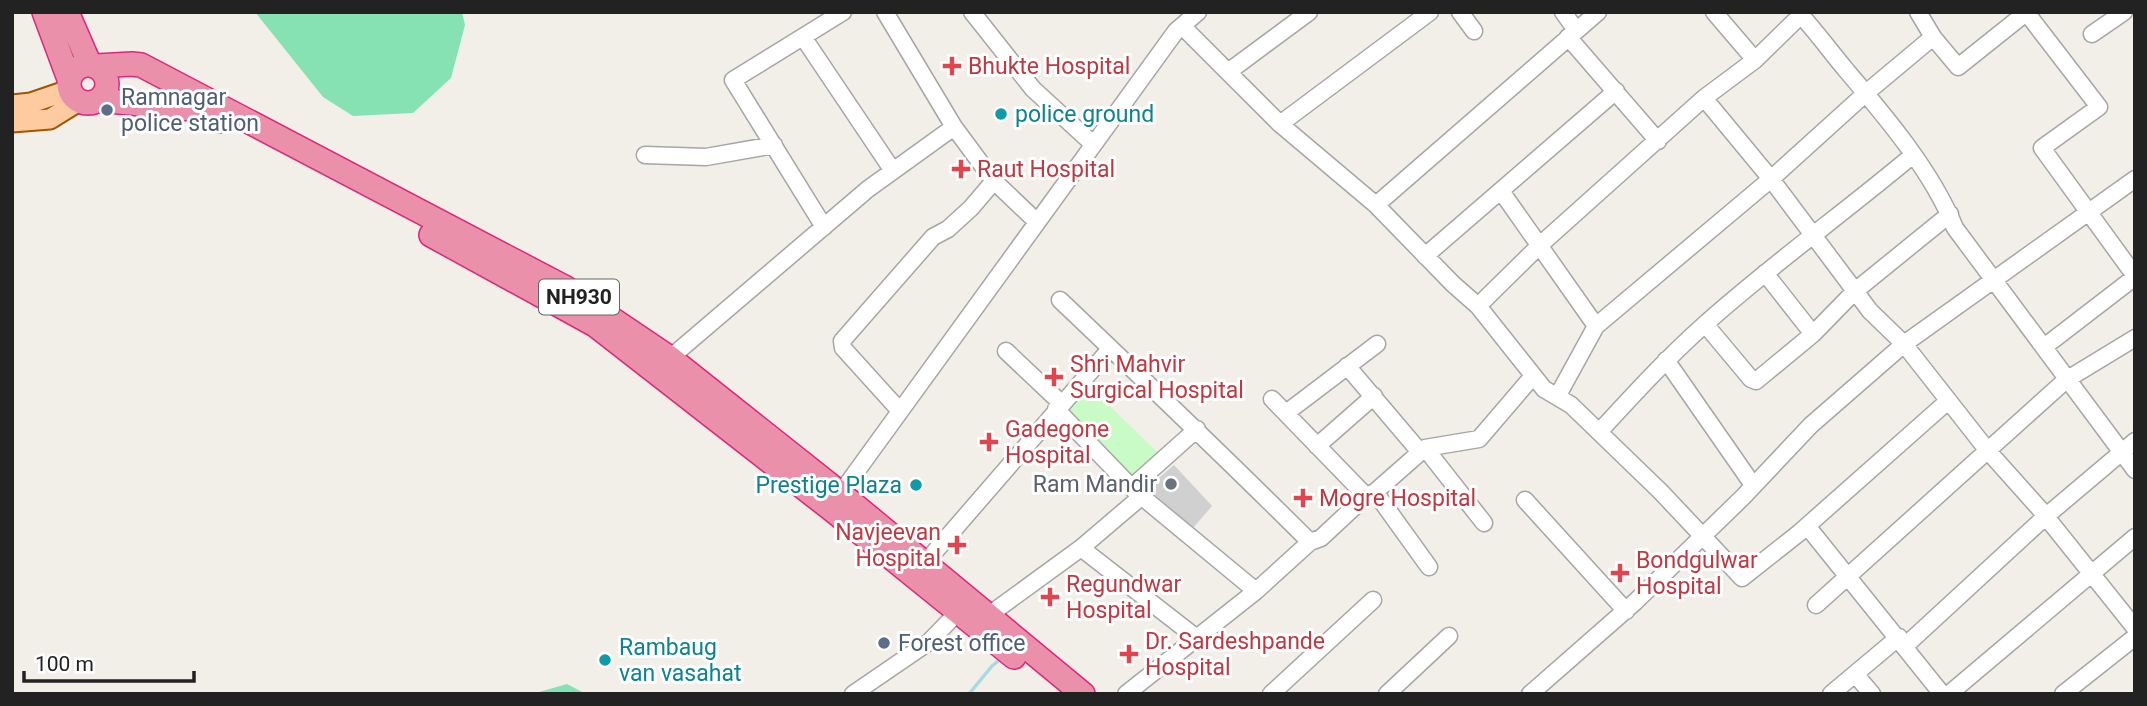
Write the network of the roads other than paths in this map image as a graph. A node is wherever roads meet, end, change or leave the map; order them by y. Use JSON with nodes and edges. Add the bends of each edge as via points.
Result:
{"nodes":[{"id":1,"x":44,"y":12,"type":"edge"},
{"id":2,"x":67,"y":12,"type":"edge"},
{"id":3,"x":843,"y":12,"type":"edge"},
{"id":4,"x":885,"y":12,"type":"edge"},
{"id":5,"x":972,"y":12,"type":"edge"},
{"id":6,"x":1309,"y":12,"type":"edge"},
{"id":7,"x":1430,"y":12,"type":"edge"},
{"id":8,"x":1460,"y":12,"type":"edge"},
{"id":9,"x":1563,"y":12,"type":"edge"},
{"id":10,"x":1598,"y":12,"type":"edge"},
{"id":11,"x":1714,"y":12,"type":"edge"},
{"id":12,"x":1919,"y":12,"type":"edge"},
{"id":13,"x":2027,"y":12,"type":"edge"},
{"id":14,"x":2124,"y":12,"type":"edge"},
{"id":15,"x":1195,"y":13,"type":"edge"},
{"id":16,"x":1799,"y":14,"type":"edge"},
{"id":17,"x":1182,"y":26,"type":"junction"},
{"id":18,"x":1474,"y":31,"type":"dead end"},
{"id":19,"x":1572,"y":34,"type":"junction"},
{"id":20,"x":2092,"y":34,"type":"dead end"},
{"id":21,"x":803,"y":37,"type":"junction"},
{"id":22,"x":1933,"y":37,"type":"junction"},
{"id":23,"x":1755,"y":60,"type":"junction"},
{"id":24,"x":93,"y":66,"type":"junction"},
{"id":25,"x":1228,"y":72,"type":"junction"},
{"id":26,"x":1616,"y":91,"type":"junction"},
{"id":27,"x":79,"y":92,"type":"junction"},
{"id":28,"x":1866,"y":93,"type":"junction"},
{"id":29,"x":1704,"y":98,"type":"junction"},
{"id":30,"x":12,"y":105,"type":"edge"},
{"id":31,"x":12,"y":122,"type":"edge"},
{"id":32,"x":1280,"y":124,"type":"junction"},
{"id":33,"x":954,"y":127,"type":"junction"},
{"id":34,"x":1658,"y":141,"type":"junction"},
{"id":35,"x":1093,"y":144,"type":"junction"},
{"id":36,"x":774,"y":145,"type":"junction"},
{"id":37,"x":645,"y":155,"type":"dead end"},
{"id":38,"x":1913,"y":155,"type":"junction"},
{"id":39,"x":892,"y":171,"type":"junction"},
{"id":40,"x":1771,"y":179,"type":"junction"},
{"id":41,"x":2134,"y":180,"type":"edge"},
{"id":42,"x":994,"y":181,"type":"junction"},
{"id":43,"x":1501,"y":191,"type":"junction"},
{"id":44,"x":1376,"y":205,"type":"junction"},
{"id":45,"x":2089,"y":212,"type":"junction"},
{"id":46,"x":1950,"y":214,"type":"junction"},
{"id":47,"x":1037,"y":222,"type":"junction"},
{"id":48,"x":824,"y":227,"type":"junction"},
{"id":49,"x":1812,"y":235,"type":"junction"},
{"id":50,"x":1540,"y":245,"type":"junction"},
{"id":51,"x":1425,"y":256,"type":"junction"},
{"id":52,"x":1765,"y":273,"type":"junction"},
{"id":53,"x":2135,"y":276,"type":"edge"},
{"id":54,"x":1993,"y":280,"type":"junction"},
{"id":55,"x":1855,"y":291,"type":"junction"},
{"id":56,"x":1060,"y":300,"type":"dead end"},
{"id":57,"x":1478,"y":306,"type":"junction"},
{"id":58,"x":1705,"y":324,"type":"junction"},
{"id":59,"x":1596,"y":326,"type":"junction"},
{"id":60,"x":1813,"y":334,"type":"junction"},
{"id":61,"x":2135,"y":338,"type":"edge"},
{"id":62,"x":1377,"y":344,"type":"dead end"},
{"id":63,"x":1904,"y":344,"type":"junction"},
{"id":64,"x":2044,"y":347,"type":"junction"},
{"id":65,"x":1110,"y":349,"type":"junction"},
{"id":66,"x":1006,"y":351,"type":"dead end"},
{"id":67,"x":670,"y":358,"type":"junction"},
{"id":68,"x":1666,"y":360,"type":"junction"},
{"id":69,"x":1347,"y":366,"type":"junction"},
{"id":70,"x":1534,"y":376,"type":"junction"},
{"id":71,"x":2066,"y":380,"type":"junction"},
{"id":72,"x":1374,"y":396,"type":"junction"},
{"id":73,"x":1558,"y":397,"type":"junction"},
{"id":74,"x":1272,"y":399,"type":"dead end"},
{"id":75,"x":1948,"y":401,"type":"junction"},
{"id":76,"x":1059,"y":406,"type":"junction"},
{"id":77,"x":900,"y":411,"type":"junction"},
{"id":78,"x":1286,"y":413,"type":"junction"},
{"id":79,"x":1197,"y":429,"type":"junction"},
{"id":80,"x":1599,"y":432,"type":"junction"},
{"id":81,"x":2135,"y":441,"type":"edge"},
{"id":82,"x":1317,"y":446,"type":"junction"},
{"id":83,"x":1423,"y":450,"type":"junction"},
{"id":84,"x":1988,"y":451,"type":"junction"},
{"id":85,"x":2121,"y":453,"type":"junction"},
{"id":86,"x":2135,"y":470,"type":"edge"},
{"id":87,"x":1753,"y":485,"type":"junction"},
{"id":88,"x":1137,"y":492,"type":"junction"},
{"id":89,"x":1370,"y":494,"type":"junction"},
{"id":90,"x":1525,"y":500,"type":"dead end"},
{"id":91,"x":835,"y":501,"type":"junction"},
{"id":92,"x":2045,"y":517,"type":"junction"},
{"id":93,"x":1484,"y":523,"type":"dead end"},
{"id":94,"x":1807,"y":526,"type":"junction"},
{"id":95,"x":1702,"y":537,"type":"junction"},
{"id":96,"x":2135,"y":537,"type":"edge"},
{"id":97,"x":1310,"y":542,"type":"junction"},
{"id":98,"x":1081,"y":548,"type":"junction"},
{"id":99,"x":925,"y":563,"type":"junction"},
{"id":100,"x":1429,"y":567,"type":"dead end"},
{"id":101,"x":2091,"y":575,"type":"junction"},
{"id":102,"x":1850,"y":577,"type":"junction"},
{"id":103,"x":1256,"y":591,"type":"junction"},
{"id":104,"x":1373,"y":600,"type":"dead end"},
{"id":105,"x":1816,"y":605,"type":"dead end"},
{"id":106,"x":1626,"y":611,"type":"junction"},
{"id":107,"x":958,"y":612,"type":"junction"},
{"id":108,"x":2135,"y":628,"type":"edge"},
{"id":109,"x":997,"y":629,"type":"junction"},
{"id":110,"x":1449,"y":636,"type":"dead end"},
{"id":111,"x":2135,"y":637,"type":"edge"},
{"id":112,"x":1198,"y":639,"type":"junction"},
{"id":113,"x":1902,"y":641,"type":"junction"},
{"id":114,"x":1034,"y":665,"type":"junction"},
{"id":115,"x":1855,"y":674,"type":"junction"},
{"id":116,"x":853,"y":694,"type":"edge"},
{"id":117,"x":1058,"y":694,"type":"edge"},
{"id":118,"x":1083,"y":694,"type":"edge"},
{"id":119,"x":1126,"y":694,"type":"edge"},
{"id":120,"x":1271,"y":694,"type":"edge"},
{"id":121,"x":1387,"y":694,"type":"edge"},
{"id":122,"x":1530,"y":694,"type":"edge"},
{"id":123,"x":1831,"y":694,"type":"edge"},
{"id":124,"x":1872,"y":694,"type":"edge"},
{"id":125,"x":1942,"y":694,"type":"edge"},
{"id":126,"x":1950,"y":694,"type":"edge"},
{"id":127,"x":2063,"y":694,"type":"edge"}],
"edges":[{"from":1,"to":27,"type":"highway"},
{"from":2,"to":24,"type":"highway"},
{"from":3,"to":21,"type":"street"},
{"from":4,"to":33,"type":"street"},
{"from":5,"to":35,"type":"street","via":[[1033,89]]},
{"from":6,"to":25,"type":"street"},
{"from":7,"to":32,"type":"street"},
{"from":8,"to":18,"type":"street"},
{"from":9,"to":19,"type":"street"},
{"from":10,"to":19,"type":"street"},
{"from":11,"to":23,"type":"street"},
{"from":12,"to":22,"type":"street"},
{"from":13,"to":22,"type":"street","via":[[1958,67]]},
{"from":13,"to":45,"type":"street","via":[[2099,107],[2042,148]]},
{"from":14,"to":20,"type":"street"},
{"from":15,"to":17,"type":"street"},
{"from":16,"to":23,"type":"street"},
{"from":16,"to":28,"type":"street"},
{"from":17,"to":25,"type":"street"},
{"from":17,"to":35,"type":"street"},
{"from":19,"to":26,"type":"street"},
{"from":19,"to":44,"type":"street"},
{"from":21,"to":36,"type":"street","via":[[733,80]]},
{"from":21,"to":39,"type":"street"},
{"from":22,"to":28,"type":"street"},
{"from":23,"to":29,"type":"street"},
{"from":24,"to":27,"type":"highway","via":[[76,68]]},
{"from":24,"to":27,"type":"highway","via":[[104,73],[106,92]]},
{"from":24,"to":67,"type":"highway","number":"NH930","via":[[141,65],[566,288]]},
{"from":25,"to":32,"type":"street"},
{"from":26,"to":34,"type":"street"},
{"from":26,"to":43,"type":"street"},
{"from":27,"to":30,"type":"main road"},
{"from":27,"to":31,"type":"main road","via":[[50,119]]},
{"from":27,"to":91,"type":"highway","number":"NH930","via":[[205,113],[576,313]]},
{"from":28,"to":38,"type":"street"},
{"from":28,"to":40,"type":"street"},
{"from":29,"to":34,"type":"street"},
{"from":29,"to":40,"type":"street"},
{"from":32,"to":44,"type":"street"},
{"from":33,"to":39,"type":"street"},
{"from":33,"to":42,"type":"street"},
{"from":34,"to":50,"type":"street"},
{"from":35,"to":47,"type":"street"},
{"from":36,"to":37,"type":"street","via":[[706,157]]},
{"from":36,"to":48,"type":"street"},
{"from":38,"to":46,"type":"street"},
{"from":38,"to":49,"type":"street"},
{"from":39,"to":48,"type":"street"},
{"from":40,"to":49,"type":"street"},
{"from":40,"to":59,"type":"street"},
{"from":41,"to":45,"type":"street"},
{"from":42,"to":47,"type":"street"},
{"from":42,"to":77,"type":"street","via":[[971,208],[933,237],[842,341],[843,348]]},
{"from":43,"to":50,"type":"street"},
{"from":43,"to":51,"type":"street"},
{"from":44,"to":51,"type":"street"},
{"from":45,"to":53,"type":"street"},
{"from":45,"to":54,"type":"street"},
{"from":46,"to":54,"type":"street"},
{"from":46,"to":55,"type":"street"},
{"from":47,"to":77,"type":"street"},
{"from":48,"to":67,"type":"street"},
{"from":49,"to":52,"type":"street"},
{"from":49,"to":55,"type":"street"},
{"from":50,"to":57,"type":"street"},
{"from":50,"to":59,"type":"street"},
{"from":51,"to":57,"type":"street"},
{"from":52,"to":58,"type":"street"},
{"from":52,"to":60,"type":"street"},
{"from":53,"to":64,"type":"street"},
{"from":54,"to":63,"type":"street"},
{"from":54,"to":64,"type":"street"},
{"from":55,"to":60,"type":"street"},
{"from":55,"to":63,"type":"street"},
{"from":56,"to":65,"type":"street"},
{"from":57,"to":70,"type":"street"},
{"from":58,"to":60,"type":"street","via":[[1756,381]]},
{"from":58,"to":68,"type":"street"},
{"from":59,"to":73,"type":"street"},
{"from":61,"to":71,"type":"street"},
{"from":62,"to":69,"type":"street"},
{"from":63,"to":75,"type":"street"},
{"from":63,"to":87,"type":"street","via":[[1811,425]]},
{"from":64,"to":71,"type":"street"},
{"from":65,"to":76,"type":"street"},
{"from":65,"to":79,"type":"street"},
{"from":66,"to":76,"type":"street"},
{"from":67,"to":91,"type":"highway","number":"NH930"},
{"from":68,"to":80,"type":"street"},
{"from":68,"to":87,"type":"street"},
{"from":69,"to":72,"type":"street"},
{"from":69,"to":78,"type":"street"},
{"from":70,"to":73,"type":"street"},
{"from":70,"to":83,"type":"street","via":[[1479,439]]},
{"from":71,"to":84,"type":"street"},
{"from":71,"to":85,"type":"street"},
{"from":72,"to":82,"type":"street"},
{"from":72,"to":83,"type":"street"},
{"from":73,"to":80,"type":"street"},
{"from":74,"to":78,"type":"street"},
{"from":75,"to":84,"type":"street"},
{"from":75,"to":94,"type":"street"},
{"from":76,"to":88,"type":"street"},
{"from":76,"to":99,"type":"street"},
{"from":77,"to":91,"type":"street"},
{"from":78,"to":82,"type":"street"},
{"from":79,"to":88,"type":"street"},
{"from":79,"to":97,"type":"street"},
{"from":80,"to":95,"type":"street"},
{"from":81,"to":85,"type":"street"},
{"from":82,"to":89,"type":"street"},
{"from":83,"to":89,"type":"street"},
{"from":83,"to":93,"type":"street"},
{"from":84,"to":92,"type":"street"},
{"from":84,"to":102,"type":"street"},
{"from":85,"to":86,"type":"street"},
{"from":85,"to":92,"type":"street"},
{"from":87,"to":95,"type":"street"},
{"from":88,"to":98,"type":"street"},
{"from":88,"to":103,"type":"street"},
{"from":89,"to":97,"type":"street","via":[[1321,538]]},
{"from":89,"to":100,"type":"street"},
{"from":90,"to":106,"type":"street"},
{"from":91,"to":99,"type":"highway","number":"NH930"},
{"from":91,"to":107,"type":"highway","number":"NH930"},
{"from":92,"to":101,"type":"street"},
{"from":92,"to":113,"type":"street"},
{"from":94,"to":95,"type":"street","via":[[1742,578]]},
{"from":94,"to":102,"type":"street"},
{"from":95,"to":106,"type":"street"},
{"from":96,"to":101,"type":"street"},
{"from":97,"to":103,"type":"street"},
{"from":98,"to":109,"type":"street"},
{"from":98,"to":112,"type":"street"},
{"from":99,"to":109,"type":"highway","number":"NH930"},
{"from":101,"to":108,"type":"street"},
{"from":101,"to":126,"type":"street"},
{"from":102,"to":105,"type":"street"},
{"from":102,"to":113,"type":"street"},
{"from":103,"to":112,"type":"street"},
{"from":104,"to":120,"type":"street"},
{"from":106,"to":122,"type":"street"},
{"from":107,"to":109,"type":"highway","number":"NH930"},
{"from":107,"to":116,"type":"street","via":[[929,642]]},
{"from":109,"to":114,"type":"highway","number":"NH930"},
{"from":110,"to":121,"type":"street"},
{"from":111,"to":127,"type":"street"},
{"from":112,"to":119,"type":"street"},
{"from":113,"to":115,"type":"street"},
{"from":113,"to":125,"type":"street"},
{"from":114,"to":117,"type":"highway","number":"NH930"},
{"from":114,"to":118,"type":"highway","number":"NH930"},
{"from":115,"to":123,"type":"street"},
{"from":115,"to":124,"type":"street"}]}
